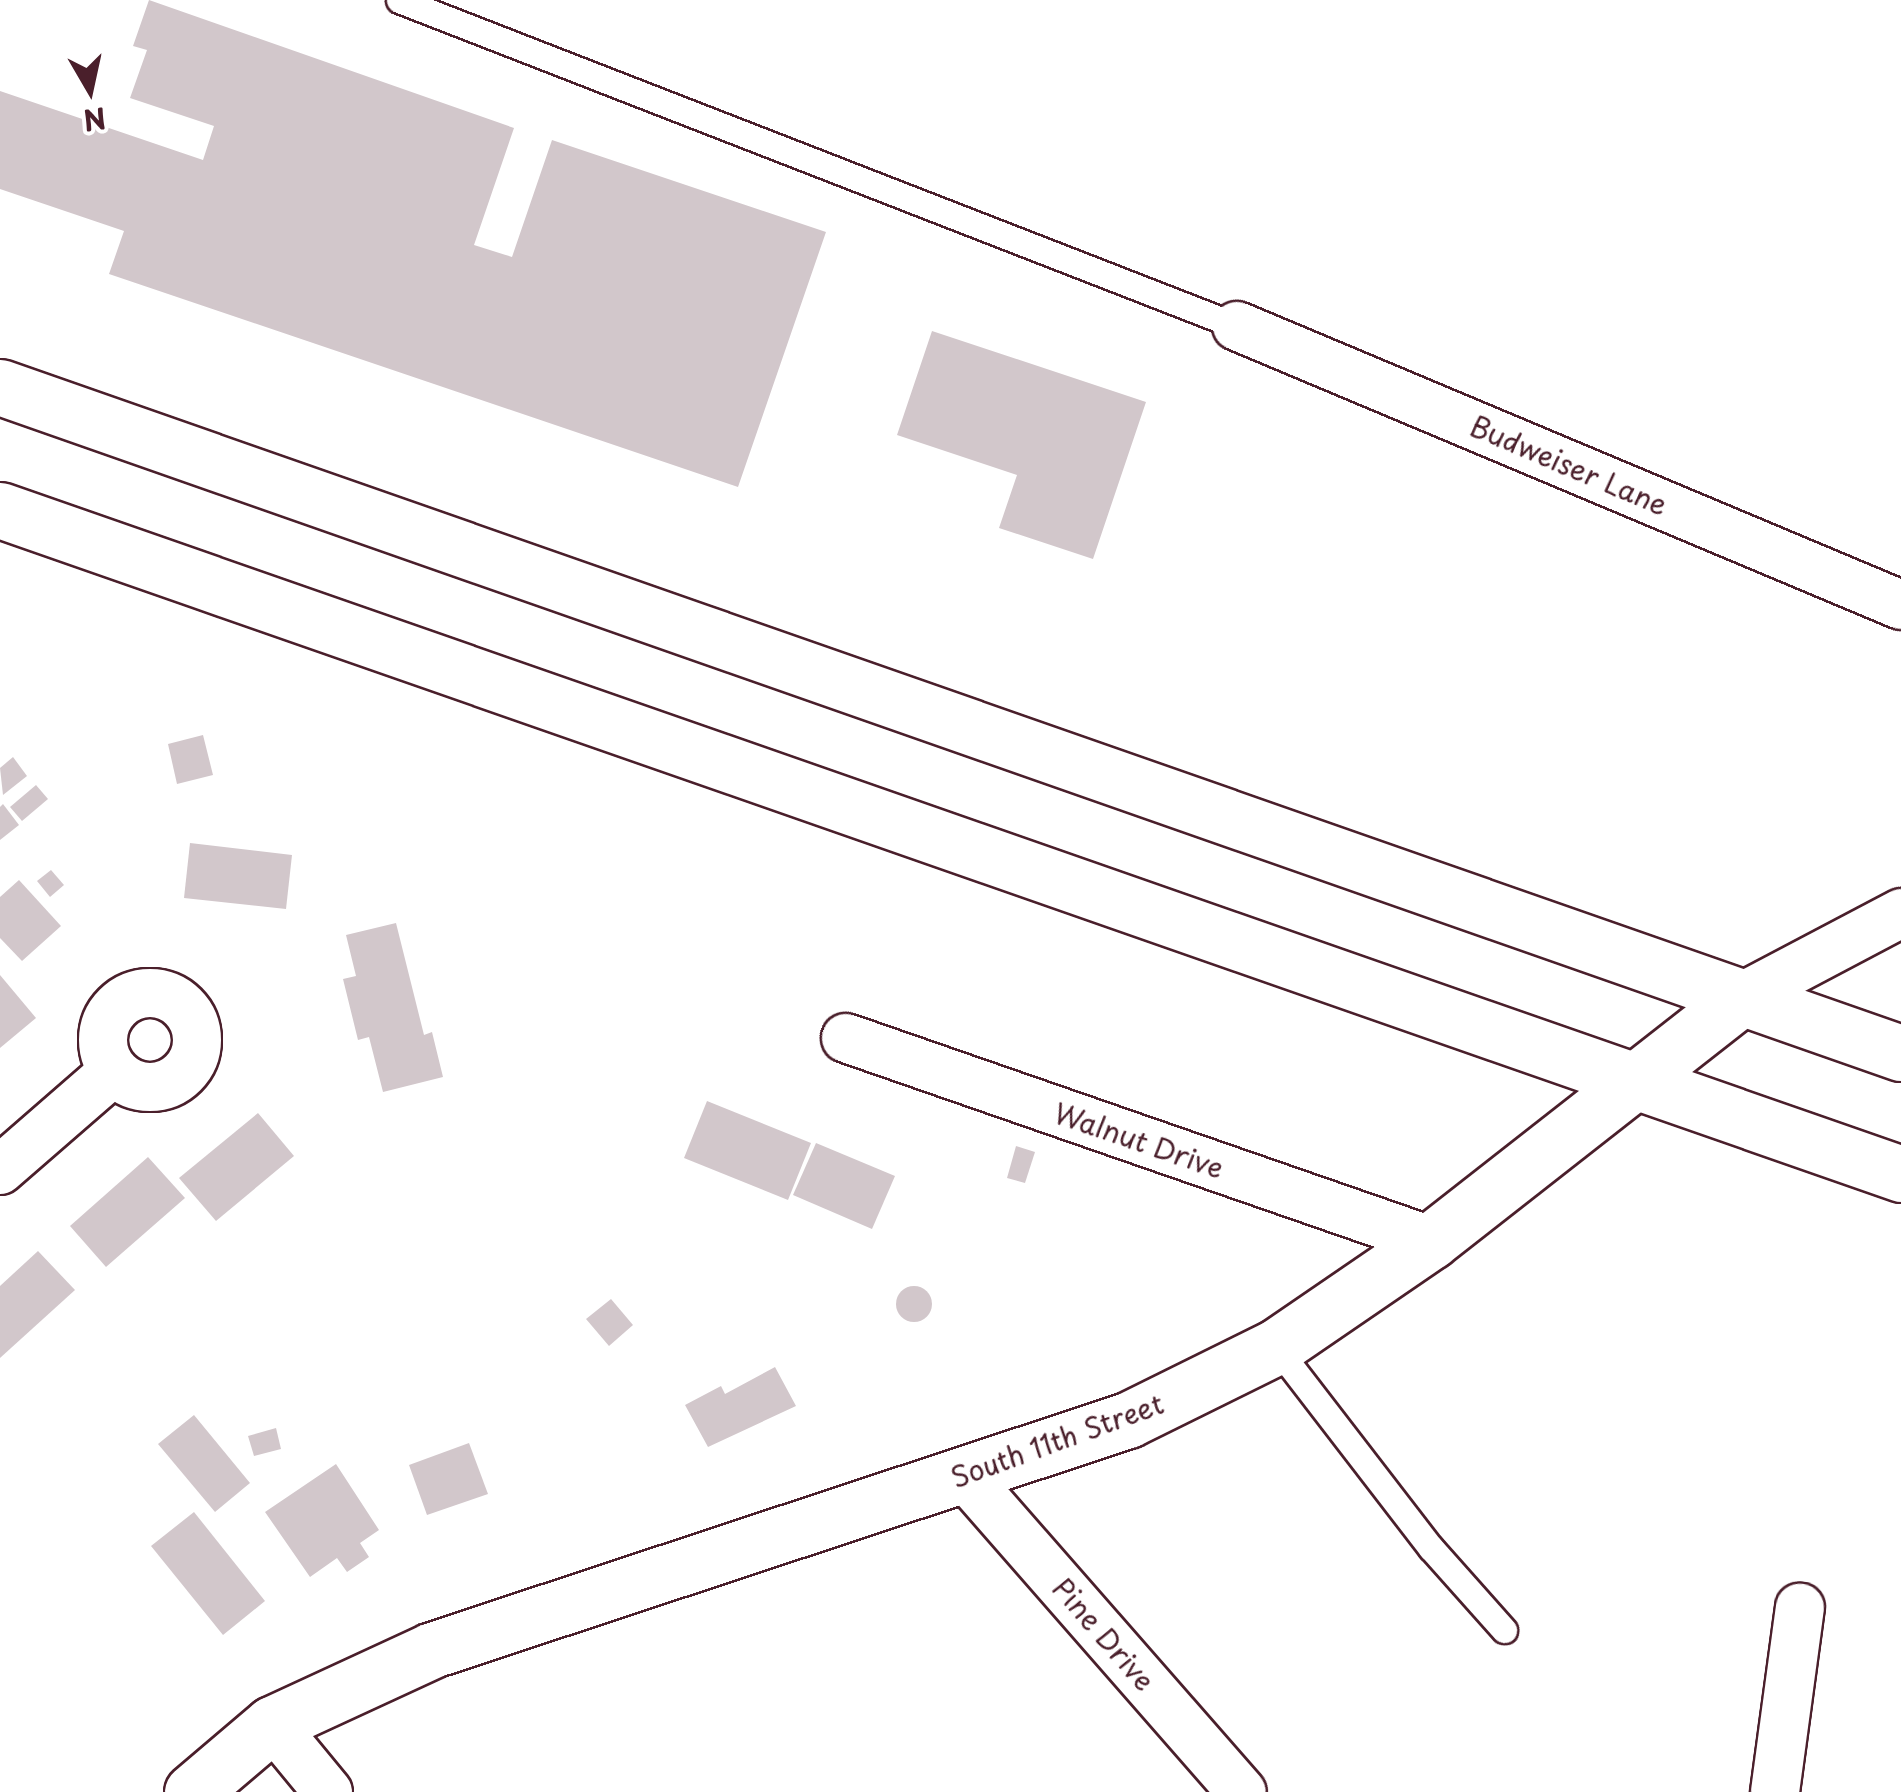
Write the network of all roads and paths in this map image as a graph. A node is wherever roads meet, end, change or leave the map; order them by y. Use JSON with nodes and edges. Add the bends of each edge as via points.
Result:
{"nodes":[{"id":1,"x":399,"y":0,"type":"edge"},
{"id":2,"x":1238,"y":326,"type":"joint"},
{"id":3,"x":0,"y":386,"type":"edge"},
{"id":4,"x":0,"y":510,"type":"edge"},
{"id":5,"x":1901,"y":605,"type":"edge"},
{"id":6,"x":1901,"y":913,"type":"edge"},
{"id":7,"x":1742,"y":997,"type":"junction"},
{"id":8,"x":846,"y":1038,"type":"dead end"},
{"id":9,"x":1901,"y":1053,"type":"edge"},
{"id":10,"x":114,"y":1072,"type":"dead end"},
{"id":11,"x":1634,"y":1080,"type":"junction"},
{"id":12,"x":0,"y":1170,"type":"edge"},
{"id":13,"x":1901,"y":1174,"type":"edge"},
{"id":14,"x":1431,"y":1241,"type":"junction"},
{"id":15,"x":1276,"y":1347,"type":"junction"},
{"id":16,"x":965,"y":1476,"type":"junction"},
{"id":17,"x":1800,"y":1608,"type":"dead end"},
{"id":18,"x":1504,"y":1630,"type":"dead end"},
{"id":19,"x":272,"y":1724,"type":"junction"},
{"id":20,"x":192,"y":1792,"type":"edge"},
{"id":21,"x":328,"y":1792,"type":"edge"},
{"id":22,"x":1242,"y":1792,"type":"edge"},
{"id":23,"x":1775,"y":1792,"type":"edge"}],
"edges":[{"from":1,"to":2,"type":"lane"},
{"from":2,"to":5,"type":"street","name":"Budweiser Lane"},
{"from":3,"to":7,"type":"main road"},
{"from":4,"to":11,"type":"main road"},
{"from":6,"to":7,"type":"street","name":"South 11th Street"},
{"from":7,"to":9,"type":"main road"},
{"from":7,"to":11,"type":"main road","name":"South 11th Street"},
{"from":8,"to":14,"type":"street","name":"Walnut Drive"},
{"from":10,"to":12,"type":"street"},
{"from":11,"to":13,"type":"main road"},
{"from":11,"to":14,"type":"main road","name":"South 11th Street"},
{"from":14,"to":15,"type":"main road","name":"South 11th Street"},
{"from":15,"to":16,"type":"main road","name":"South 11th Street","via":[[1128,1420]]},
{"from":15,"to":18,"type":"lane","via":[[1430,1548]]},
{"from":16,"to":19,"type":"main road","name":"South 11th Street","via":[[611,1586],[432,1650]]},
{"from":16,"to":22,"type":"street","name":"Pine Drive"},
{"from":17,"to":23,"type":"street"},
{"from":19,"to":20,"type":"main road","name":"South 11th Street"},
{"from":19,"to":21,"type":"street"}]}
